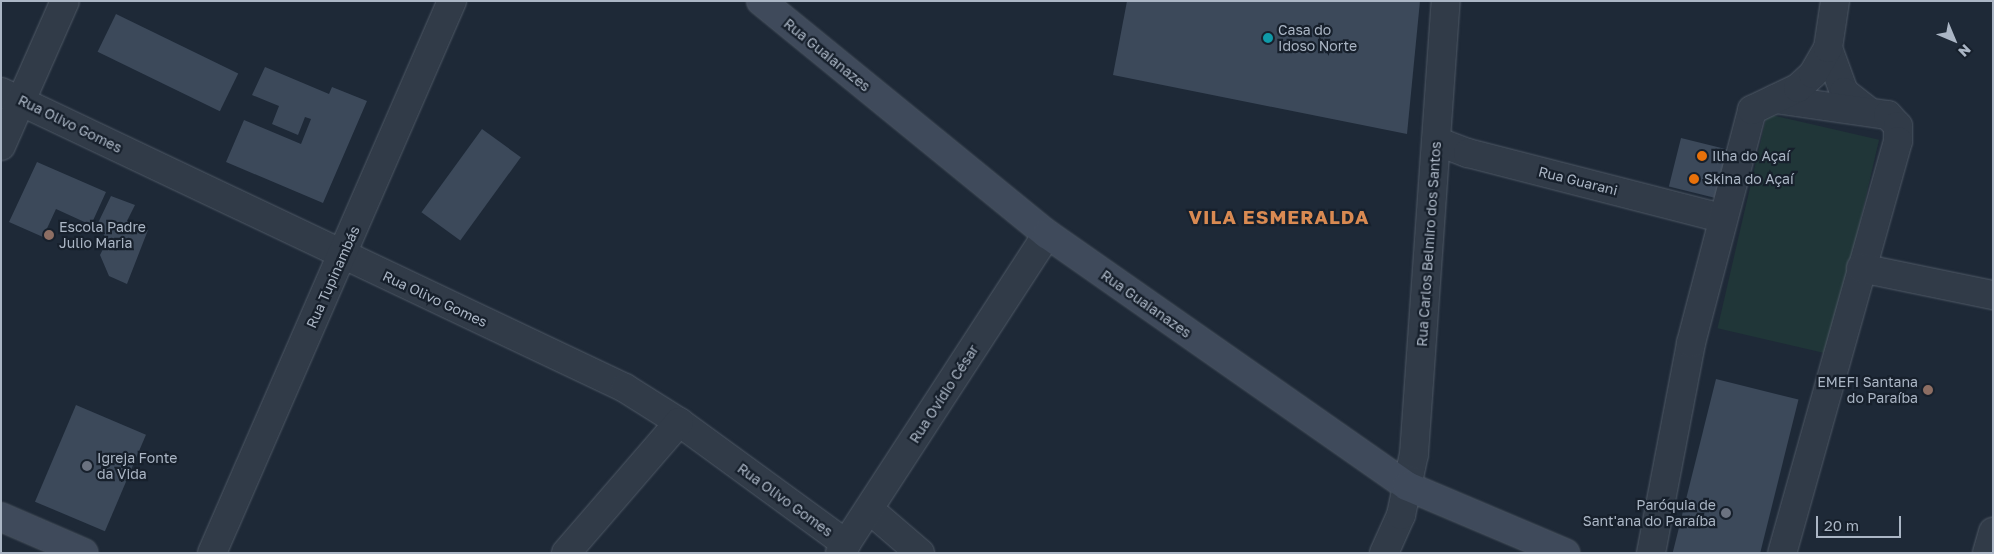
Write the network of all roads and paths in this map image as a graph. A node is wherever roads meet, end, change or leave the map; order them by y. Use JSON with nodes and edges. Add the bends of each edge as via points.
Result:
{"nodes":[{"id":1,"x":65,"y":1,"type":"edge"},
{"id":2,"x":452,"y":1,"type":"edge"},
{"id":3,"x":761,"y":1,"type":"edge"},
{"id":4,"x":1446,"y":1,"type":"edge"},
{"id":5,"x":1835,"y":1,"type":"edge"},
{"id":6,"x":1828,"y":48,"type":"junction"},
{"id":7,"x":11,"y":96,"type":"edge"},
{"id":8,"x":1775,"y":99,"type":"junction"},
{"id":9,"x":1866,"y":109,"type":"junction"},
{"id":10,"x":1436,"y":140,"type":"junction"},
{"id":11,"x":1,"y":146,"type":"edge"},
{"id":12,"x":1722,"y":218,"type":"junction"},
{"id":13,"x":1047,"y":234,"type":"junction"},
{"id":14,"x":343,"y":255,"type":"junction"},
{"id":15,"x":1861,"y":268,"type":"junction"},
{"id":16,"x":1993,"y":295,"type":"edge"},
{"id":17,"x":679,"y":422,"type":"junction"},
{"id":18,"x":1407,"y":486,"type":"junction"},
{"id":19,"x":870,"y":510,"type":"junction"},
{"id":20,"x":1,"y":517,"type":"edge"},
{"id":21,"x":1993,"y":532,"type":"edge"},
{"id":22,"x":843,"y":548,"type":"edge"},
{"id":23,"x":84,"y":553,"type":"edge"},
{"id":24,"x":212,"y":553,"type":"edge"},
{"id":25,"x":566,"y":553,"type":"edge"},
{"id":26,"x":920,"y":553,"type":"edge"},
{"id":27,"x":1384,"y":553,"type":"edge"},
{"id":28,"x":1565,"y":553,"type":"edge"},
{"id":29,"x":1651,"y":553,"type":"edge"},
{"id":30,"x":1782,"y":553,"type":"edge"},
{"id":31,"x":1987,"y":553,"type":"edge"}],
"edges":[{"from":1,"to":7,"type":"street"},
{"from":2,"to":14,"type":"street","name":"Rua Tupinambás"},
{"from":3,"to":13,"type":"main road","name":"Rua Guaianazes"},
{"from":4,"to":10,"type":"street","name":"Rua Carlos Belmiro dos Santos"},
{"from":5,"to":6,"type":"street"},
{"from":6,"to":8,"type":"street","via":[[1813,74]]},
{"from":6,"to":9,"type":"street","via":[[1844,92]]},
{"from":7,"to":11,"type":"street"},
{"from":7,"to":14,"type":"street","name":"Rua Olivo Gomes"},
{"from":8,"to":9,"type":"street"},
{"from":8,"to":12,"type":"street","via":[[1752,110]]},
{"from":9,"to":15,"type":"street","via":[[1888,115],[1898,126],[1898,142]]},
{"from":10,"to":12,"type":"street","name":"Rua Guarani","via":[[1468,153]]},
{"from":10,"to":18,"type":"street","name":"Rua Carlos Belmiro dos Santos","via":[[1414,454]]},
{"from":12,"to":29,"type":"street","via":[[1691,343]]},
{"from":13,"to":18,"type":"main road","name":"Rua Guaianazes"},
{"from":13,"to":19,"type":"street","name":"Rua Ovídio César"},
{"from":14,"to":17,"type":"street","name":"Rua Olivo Gomes","via":[[624,388]]},
{"from":14,"to":24,"type":"street","name":"Rua Tupinambás"},
{"from":15,"to":16,"type":"street"},
{"from":15,"to":30,"type":"street"},
{"from":17,"to":22,"type":"street","name":"Rua Olivo Gomes"},
{"from":17,"to":25,"type":"street"},
{"from":18,"to":27,"type":"street","name":"Rua Carlos Belmiro dos Santos","via":[[1401,515]]},
{"from":18,"to":28,"type":"main road","name":"Rua Guaianazes"},
{"from":19,"to":22,"type":"street","name":"Rua Ovídio César"},
{"from":19,"to":26,"type":"street"},
{"from":20,"to":23,"type":"main road"},
{"from":21,"to":31,"type":"street"}]}
